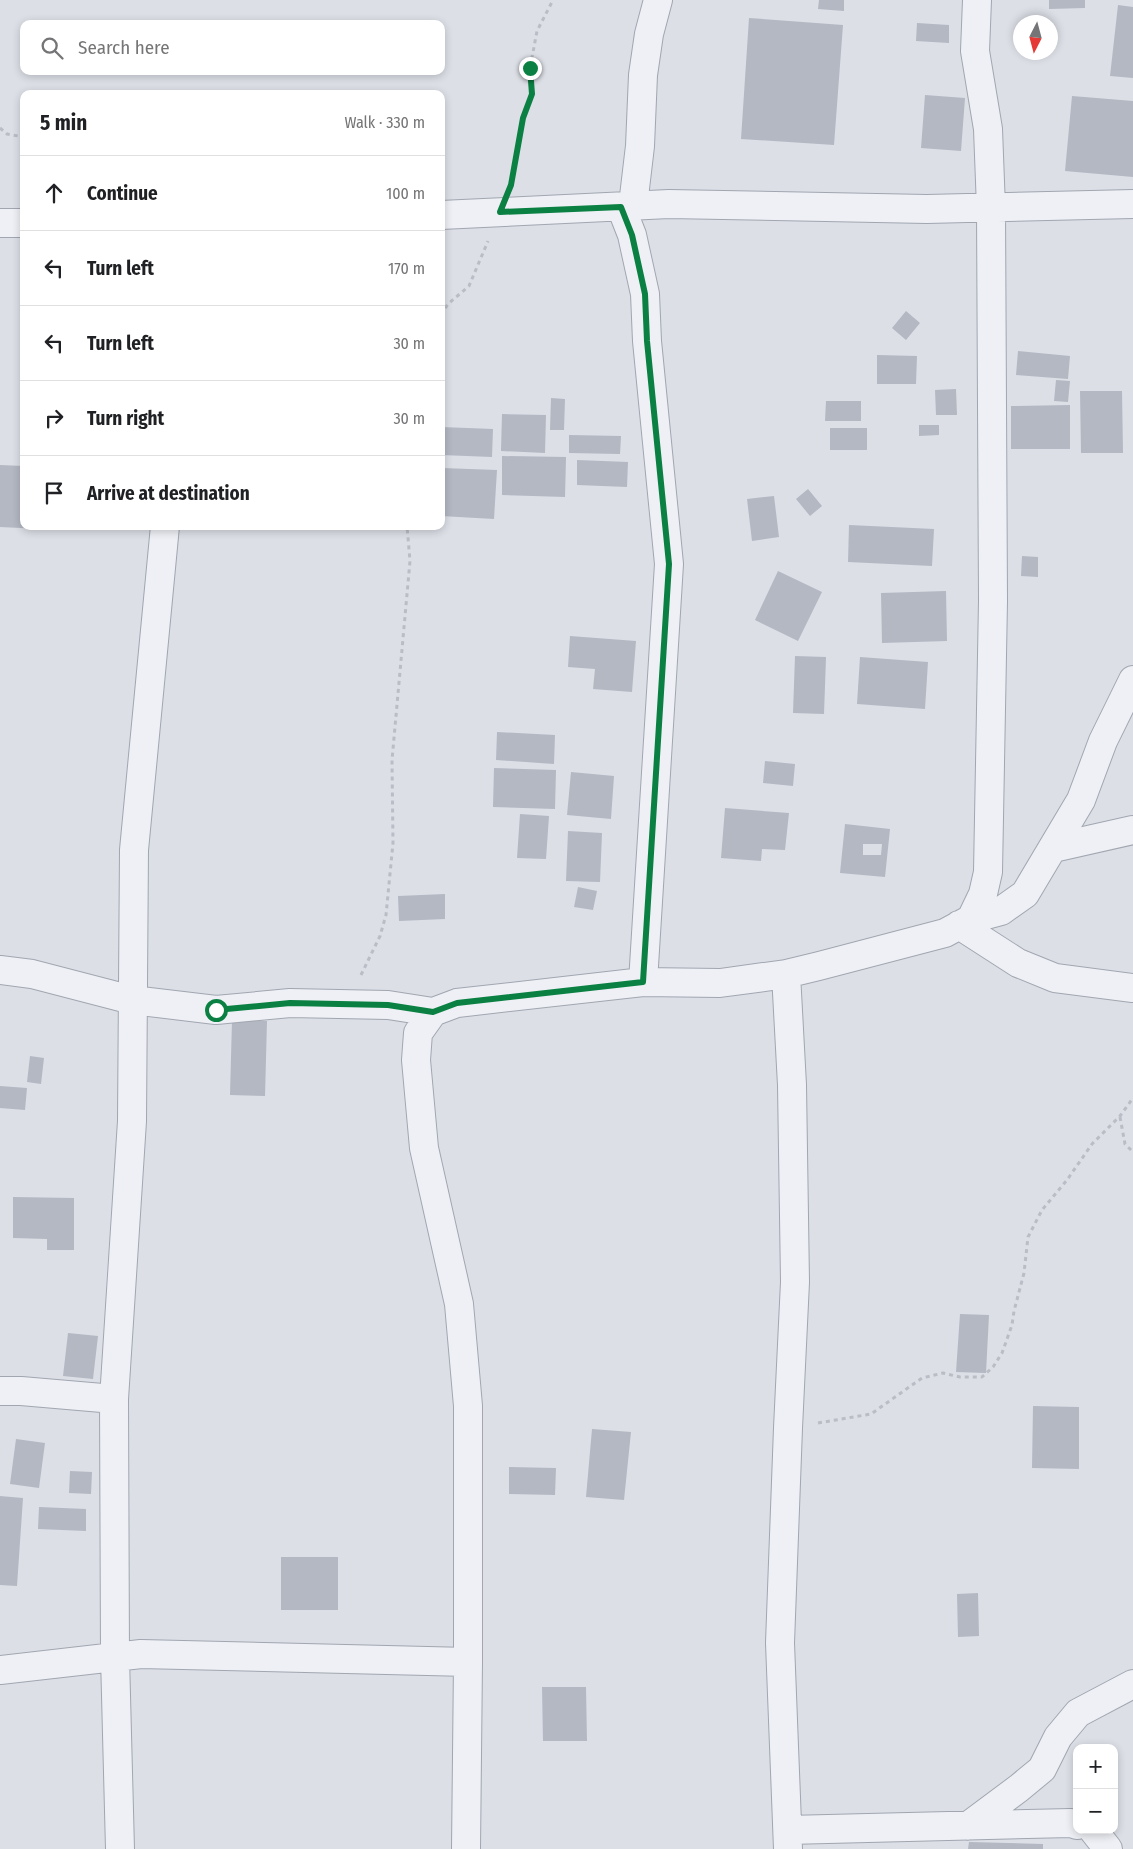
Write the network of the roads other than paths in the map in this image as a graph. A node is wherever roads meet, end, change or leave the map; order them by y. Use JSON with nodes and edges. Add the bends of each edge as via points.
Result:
{"nodes":[{"id":1,"x":658,"y":0,"type":"edge"},
{"id":2,"x":977,"y":0,"type":"edge"},
{"id":3,"x":1133,"y":204,"type":"edge"},
{"id":4,"x":627,"y":206,"type":"junction"},
{"id":5,"x":991,"y":208,"type":"junction"},
{"id":6,"x":445,"y":215,"type":"edge"},
{"id":7,"x":0,"y":223,"type":"edge"},
{"id":8,"x":20,"y":223,"type":"edge"},
{"id":9,"x":164,"y":530,"type":"edge"},
{"id":10,"x":1133,"y":680,"type":"edge"},
{"id":11,"x":1133,"y":830,"type":"edge"},
{"id":12,"x":1053,"y":848,"type":"junction"},
{"id":13,"x":965,"y":922,"type":"junction"},
{"id":14,"x":0,"y":970,"type":"edge"},
{"id":15,"x":786,"y":974,"type":"junction"},
{"id":16,"x":643,"y":982,"type":"junction"},
{"id":17,"x":1133,"y":988,"type":"edge"},
{"id":18,"x":132,"y":1000,"type":"junction"},
{"id":19,"x":433,"y":1012,"type":"junction"},
{"id":20,"x":0,"y":1391,"type":"edge"},
{"id":21,"x":114,"y":1399,"type":"junction"},
{"id":22,"x":115,"y":1657,"type":"junction"},
{"id":23,"x":468,"y":1662,"type":"junction"},
{"id":24,"x":0,"y":1670,"type":"edge"},
{"id":25,"x":1133,"y":1684,"type":"edge"},
{"id":26,"x":1073,"y":1824,"type":"edge"},
{"id":27,"x":968,"y":1826,"type":"junction"},
{"id":28,"x":1096,"y":1834,"type":"edge"},
{"id":29,"x":788,"y":1840,"type":"edge"},
{"id":30,"x":120,"y":1849,"type":"edge"},
{"id":31,"x":466,"y":1849,"type":"edge"},
{"id":32,"x":1108,"y":1849,"type":"edge"}],
"edges":[{"from":1,"to":4,"type":"street","via":[[648,34],[640,146]]},
{"from":2,"to":5,"type":"street","via":[[975,51],[988,128]]},
{"from":3,"to":5,"type":"street"},
{"from":4,"to":5,"type":"street"},
{"from":4,"to":6,"type":"street"},
{"from":4,"to":16,"type":"street","via":[[645,294],[669,564]]},
{"from":5,"to":13,"type":"street","via":[[992,601],[988,872],[983,894]]},
{"from":7,"to":8,"type":"street"},
{"from":9,"to":18,"type":"street","via":[[134,850]]},
{"from":10,"to":12,"type":"street","via":[[1103,741],[1081,800]]},
{"from":11,"to":12,"type":"street"},
{"from":12,"to":13,"type":"street","via":[[1025,894],[1001,910]]},
{"from":13,"to":15,"type":"street","via":[[945,932]]},
{"from":13,"to":17,"type":"street","via":[[1018,963],[1055,978]]},
{"from":14,"to":18,"type":"street","via":[[32,974]]},
{"from":15,"to":16,"type":"street","via":[[720,983]]},
{"from":15,"to":29,"type":"street","via":[[792,1085],[795,1282],[780,1643]]},
{"from":16,"to":19,"type":"street","via":[[457,1003]]},
{"from":18,"to":19,"type":"street","via":[[216,1010],[290,1003],[388,1005]]},
{"from":18,"to":21,"type":"street","via":[[132,1121]]},
{"from":19,"to":23,"type":"street","via":[[418,1033],[416,1060],[424,1148],[459,1304],[468,1406]]},
{"from":20,"to":21,"type":"street"},
{"from":21,"to":22,"type":"street"},
{"from":22,"to":23,"type":"street","via":[[141,1654]]},
{"from":22,"to":24,"type":"street"},
{"from":22,"to":30,"type":"street"},
{"from":23,"to":31,"type":"street"},
{"from":25,"to":27,"type":"street","via":[[1078,1713],[1058,1736],[1042,1769]]},
{"from":26,"to":27,"type":"street"},
{"from":27,"to":29,"type":"street"},
{"from":28,"to":32,"type":"street"}]}
